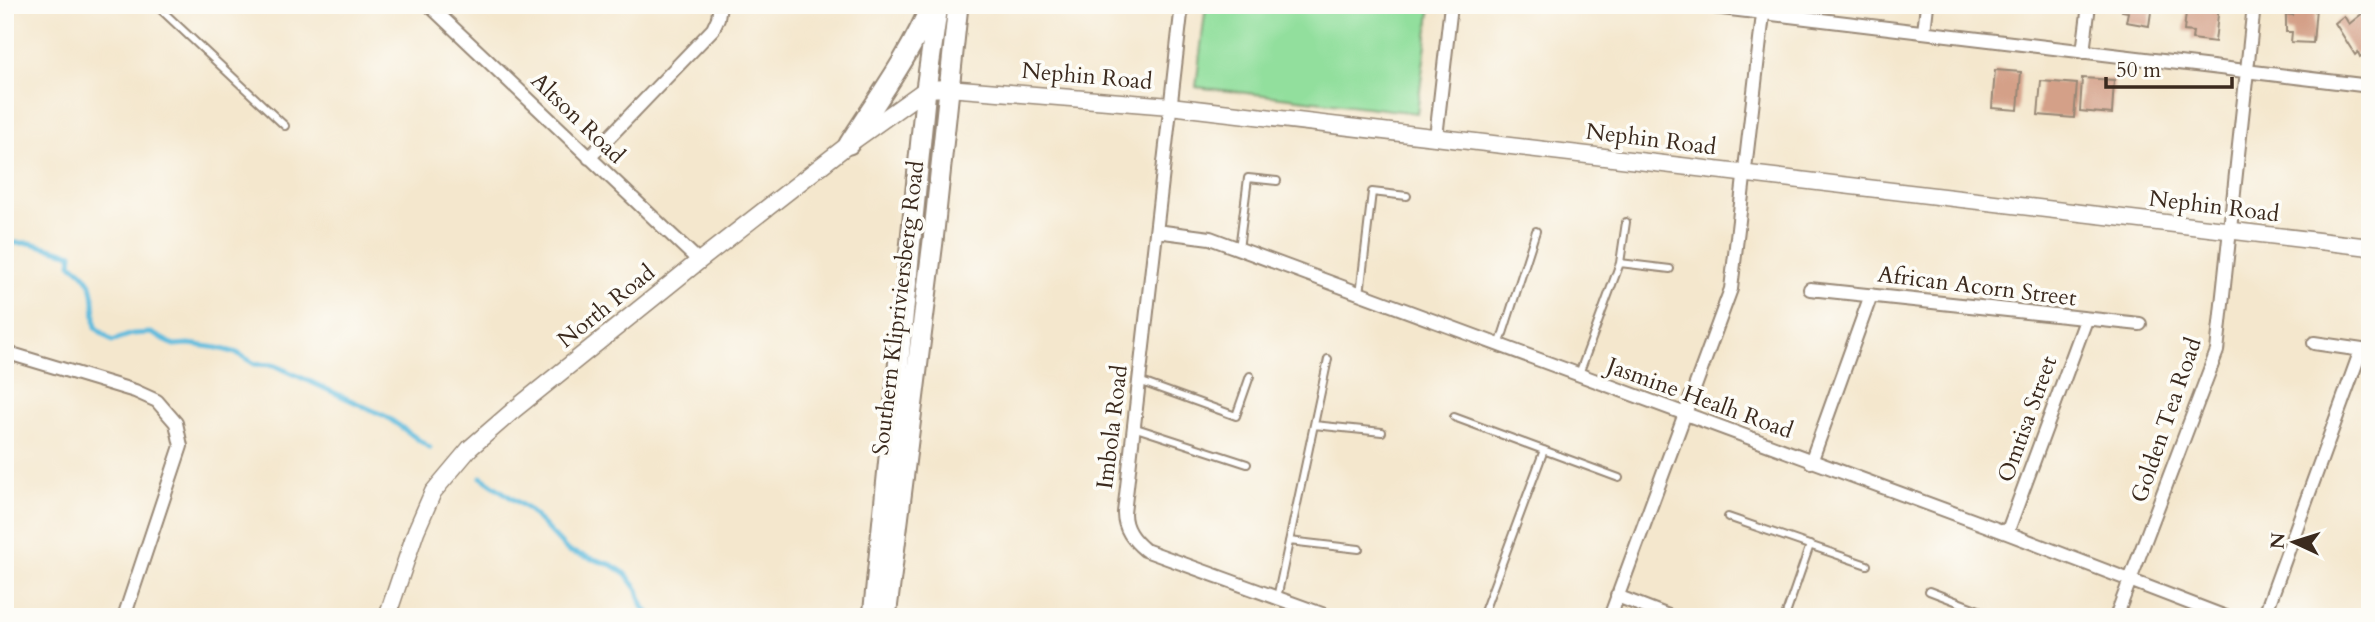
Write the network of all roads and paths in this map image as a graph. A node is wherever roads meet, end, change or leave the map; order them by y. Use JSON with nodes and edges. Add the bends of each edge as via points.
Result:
{"nodes":[{"id":1,"x":156,"y":5,"type":"edge"},
{"id":2,"x":429,"y":5,"type":"edge"},
{"id":3,"x":720,"y":5,"type":"edge"},
{"id":4,"x":931,"y":5,"type":"edge"},
{"id":5,"x":938,"y":5,"type":"edge"},
{"id":6,"x":958,"y":5,"type":"edge"},
{"id":7,"x":1182,"y":5,"type":"edge"},
{"id":8,"x":1451,"y":5,"type":"edge"},
{"id":9,"x":1697,"y":5,"type":"edge"},
{"id":10,"x":1927,"y":5,"type":"edge"},
{"id":11,"x":2089,"y":5,"type":"edge"},
{"id":12,"x":2254,"y":5,"type":"edge"},
{"id":13,"x":1764,"y":9,"type":"edge"},
{"id":14,"x":1924,"y":32,"type":"junction"},
{"id":15,"x":2083,"y":52,"type":"junction"},
{"id":16,"x":2246,"y":70,"type":"junction"},
{"id":17,"x":2370,"y":86,"type":"edge"},
{"id":18,"x":948,"y":88,"type":"junction"},
{"id":19,"x":926,"y":89,"type":"junction"},
{"id":20,"x":1170,"y":106,"type":"junction"},
{"id":21,"x":285,"y":126,"type":"dead end"},
{"id":22,"x":1436,"y":137,"type":"junction"},
{"id":23,"x":849,"y":144,"type":"junction"},
{"id":24,"x":589,"y":158,"type":"junction"},
{"id":25,"x":1744,"y":173,"type":"junction"},
{"id":26,"x":1277,"y":181,"type":"dead end"},
{"id":27,"x":1407,"y":196,"type":"dead end"},
{"id":28,"x":1626,"y":222,"type":"dead end"},
{"id":29,"x":2230,"y":230,"type":"junction"},
{"id":30,"x":1536,"y":231,"type":"dead end"},
{"id":31,"x":1156,"y":232,"type":"junction"},
{"id":32,"x":2370,"y":247,"type":"edge"},
{"id":33,"x":1239,"y":249,"type":"junction"},
{"id":34,"x":699,"y":261,"type":"junction"},
{"id":35,"x":1620,"y":263,"type":"junction"},
{"id":36,"x":1670,"y":269,"type":"dead end"},
{"id":37,"x":1810,"y":289,"type":"dead end"},
{"id":38,"x":1360,"y":294,"type":"junction"},
{"id":39,"x":1871,"y":295,"type":"junction"},
{"id":40,"x":2086,"y":320,"type":"junction"},
{"id":41,"x":2140,"y":324,"type":"dead end"},
{"id":42,"x":2314,"y":343,"type":"dead end"},
{"id":43,"x":1499,"y":346,"type":"junction"},
{"id":44,"x":2366,"y":350,"type":"edge"},
{"id":45,"x":5,"y":352,"type":"edge"},
{"id":46,"x":1328,"y":359,"type":"dead end"},
{"id":47,"x":907,"y":363,"type":"junction"},
{"id":48,"x":1250,"y":376,"type":"dead end"},
{"id":49,"x":1579,"y":376,"type":"junction"},
{"id":50,"x":1139,"y":381,"type":"junction"},
{"id":51,"x":1683,"y":415,"type":"junction"},
{"id":52,"x":1454,"y":417,"type":"dead end"},
{"id":53,"x":1314,"y":425,"type":"junction"},
{"id":54,"x":1133,"y":427,"type":"junction"},
{"id":55,"x":1382,"y":432,"type":"dead end"},
{"id":56,"x":1545,"y":450,"type":"junction"},
{"id":57,"x":1811,"y":462,"type":"junction"},
{"id":58,"x":1247,"y":464,"type":"dead end"},
{"id":59,"x":1619,"y":478,"type":"dead end"},
{"id":60,"x":1728,"y":517,"type":"dead end"},
{"id":61,"x":2007,"y":533,"type":"junction"},
{"id":62,"x":1289,"y":541,"type":"junction"},
{"id":63,"x":1811,"y":545,"type":"junction"},
{"id":64,"x":1359,"y":549,"type":"dead end"},
{"id":65,"x":1867,"y":565,"type":"dead end"},
{"id":66,"x":2130,"y":581,"type":"junction"},
{"id":67,"x":1929,"y":591,"type":"dead end"},
{"id":68,"x":1617,"y":596,"type":"junction"},
{"id":69,"x":1277,"y":598,"type":"junction"},
{"id":70,"x":124,"y":617,"type":"edge"},
{"id":71,"x":387,"y":617,"type":"edge"},
{"id":72,"x":873,"y":617,"type":"edge"},
{"id":73,"x":886,"y":617,"type":"edge"},
{"id":74,"x":1330,"y":617,"type":"edge"},
{"id":75,"x":1482,"y":617,"type":"edge"},
{"id":76,"x":1610,"y":617,"type":"edge"},
{"id":77,"x":1671,"y":617,"type":"edge"},
{"id":78,"x":1784,"y":617,"type":"edge"},
{"id":79,"x":1997,"y":617,"type":"edge"},
{"id":80,"x":2116,"y":617,"type":"edge"},
{"id":81,"x":2225,"y":617,"type":"edge"},
{"id":82,"x":2264,"y":617,"type":"edge"}],
"edges":[{"from":1,"to":21,"type":"lane"},
{"from":2,"to":24,"type":"street","name":"Altson Road"},
{"from":3,"to":24,"type":"street","via":[[713,29]]},
{"from":4,"to":23,"type":"main road","via":[[898,71]]},
{"from":5,"to":19,"type":"main road","name":"Southern Klipriviersberg Road"},
{"from":6,"to":18,"type":"main road","name":"Southern Klipriviersberg Road"},
{"from":7,"to":20,"type":"street","name":"Imbola Road"},
{"from":8,"to":22,"type":"street"},
{"from":9,"to":13,"type":"street"},
{"from":10,"to":14,"type":"street"},
{"from":11,"to":15,"type":"street"},
{"from":12,"to":16,"type":"street","name":"Golden Tea Road"},
{"from":13,"to":14,"type":"street"},
{"from":13,"to":25,"type":"street"},
{"from":14,"to":15,"type":"street"},
{"from":15,"to":16,"type":"street"},
{"from":16,"to":17,"type":"street"},
{"from":16,"to":29,"type":"street","name":"Golden Tea Road"},
{"from":18,"to":19,"type":"street","name":"Nephin Road"},
{"from":18,"to":20,"type":"street","name":"Nephin Road"},
{"from":18,"to":47,"type":"main road","name":"Southern Klipriviersberg Road","via":[[933,241]]},
{"from":19,"to":23,"type":"street","name":"North Road"},
{"from":19,"to":47,"type":"main road","name":"Southern Klipriviersberg Road"},
{"from":20,"to":22,"type":"street","name":"Nephin Road"},
{"from":20,"to":31,"type":"street","name":"Imbola Road"},
{"from":22,"to":25,"type":"street","name":"Nephin Road"},
{"from":23,"to":34,"type":"street","name":"North Road"},
{"from":24,"to":34,"type":"street","name":"Altson Road"},
{"from":25,"to":29,"type":"street","name":"Nephin Road"},
{"from":25,"to":51,"type":"street","via":[[1731,289]]},
{"from":26,"to":33,"type":"lane","via":[[1248,178]]},
{"from":27,"to":38,"type":"lane","via":[[1372,192]]},
{"from":28,"to":35,"type":"lane"},
{"from":29,"to":32,"type":"street","name":"Nephin Road"},
{"from":29,"to":66,"type":"street","name":"Golden Tea Road","via":[[2217,351]]},
{"from":30,"to":43,"type":"lane"},
{"from":31,"to":33,"type":"street","name":"Jasmine Healh Road","via":[[1210,238]]},
{"from":31,"to":50,"type":"street","name":"Imbola Road"},
{"from":33,"to":38,"type":"street","name":"Jasmine Healh Road"},
{"from":34,"to":71,"type":"street","name":"North Road","via":[[470,448],[433,492]]},
{"from":35,"to":36,"type":"lane"},
{"from":35,"to":49,"type":"lane"},
{"from":37,"to":39,"type":"street","name":"African Acorn Street"},
{"from":38,"to":43,"type":"street","name":"Jasmine Healh Road"},
{"from":39,"to":40,"type":"street","name":"African Acorn Street"},
{"from":39,"to":57,"type":"street"},
{"from":40,"to":41,"type":"street","name":"African Acorn Street"},
{"from":40,"to":61,"type":"street","name":"Omtisa Street"},
{"from":42,"to":44,"type":"street"},
{"from":43,"to":49,"type":"street","name":"Jasmine Healh Road"},
{"from":44,"to":82,"type":"street"},
{"from":45,"to":70,"type":"street","via":[[135,391],[157,401],[176,423],[181,446]]},
{"from":46,"to":53,"type":"lane"},
{"from":47,"to":72,"type":"main road","name":"Southern Klipriviersberg Road"},
{"from":47,"to":73,"type":"main road","name":"Southern Klipriviersberg Road"},
{"from":48,"to":50,"type":"lane","via":[[1236,416]]},
{"from":49,"to":51,"type":"street","name":"Jasmine Healh Road"},
{"from":50,"to":54,"type":"street","name":"Imbola Road"},
{"from":51,"to":57,"type":"street","name":"Jasmine Healh Road"},
{"from":51,"to":68,"type":"street"},
{"from":52,"to":56,"type":"lane"},
{"from":53,"to":55,"type":"lane"},
{"from":53,"to":62,"type":"lane"},
{"from":54,"to":58,"type":"lane"},
{"from":54,"to":69,"type":"street","name":"Imbola Road","via":[[1124,513],[1131,536],[1145,550]]},
{"from":56,"to":59,"type":"lane"},
{"from":56,"to":75,"type":"lane"},
{"from":57,"to":61,"type":"street","name":"Jasmine Healh Road"},
{"from":60,"to":63,"type":"lane"},
{"from":61,"to":66,"type":"street","name":"Jasmine Healh Road"},
{"from":62,"to":64,"type":"lane"},
{"from":62,"to":69,"type":"lane"},
{"from":63,"to":65,"type":"lane"},
{"from":63,"to":78,"type":"lane"},
{"from":66,"to":80,"type":"street","name":"Golden Tea Road"},
{"from":66,"to":81,"type":"street","name":"Jasmine Healh Road"},
{"from":67,"to":79,"type":"lane"},
{"from":68,"to":76,"type":"street"},
{"from":68,"to":77,"type":"street"},
{"from":69,"to":74,"type":"street","name":"Imbola Road"}]}
